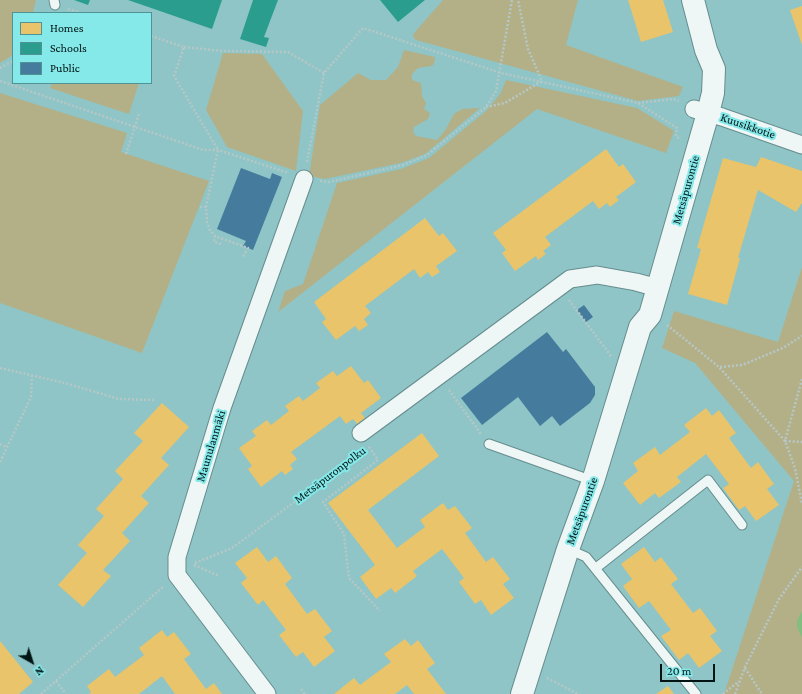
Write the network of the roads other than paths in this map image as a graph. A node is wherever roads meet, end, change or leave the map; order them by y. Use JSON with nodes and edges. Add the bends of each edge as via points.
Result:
{"nodes":[{"id":1,"x":693,"y":0,"type":"edge"},
{"id":2,"x":695,"y":108,"type":"junction"},
{"id":3,"x":802,"y":145,"type":"edge"},
{"id":4,"x":304,"y":178,"type":"road end"},
{"id":5,"x":651,"y":286,"type":"junction"},
{"id":6,"x":365,"y":440,"type":"road end"},
{"id":7,"x":489,"y":444,"type":"dead end"},
{"id":8,"x":593,"y":481,"type":"junction"},
{"id":9,"x":742,"y":525,"type":"dead end"},
{"id":10,"x":568,"y":549,"type":"junction"},
{"id":11,"x":596,"y":568,"type":"junction"},
{"id":12,"x":267,"y":694,"type":"edge"},
{"id":13,"x":522,"y":694,"type":"edge"},
{"id":14,"x":696,"y":694,"type":"edge"}],
"edges":[{"from":1,"to":2,"type":"street","name":"Metsäpurontie","via":[[706,50],[700,64]]},
{"from":2,"to":3,"type":"street","name":"Kuusikkotie"},
{"from":2,"to":5,"type":"street","name":"Metsäpurontie"},
{"from":4,"to":12,"type":"street","name":"Maunulanmäki","via":[[222,408],[177,557],[177,575]]},
{"from":5,"to":6,"type":"street","name":"Metsäpuronpolku","via":[[595,275],[570,279]]},
{"from":5,"to":8,"type":"street","name":"Metsäpurontie","via":[[638,312],[640,327]]},
{"from":7,"to":8,"type":"lane"},
{"from":8,"to":10,"type":"street","name":"Metsäpurontie"},
{"from":9,"to":11,"type":"lane","via":[[708,480]]},
{"from":10,"to":11,"type":"lane","via":[[586,557]]},
{"from":10,"to":13,"type":"street","name":"Metsäpurontie"},
{"from":11,"to":14,"type":"lane"}]}
